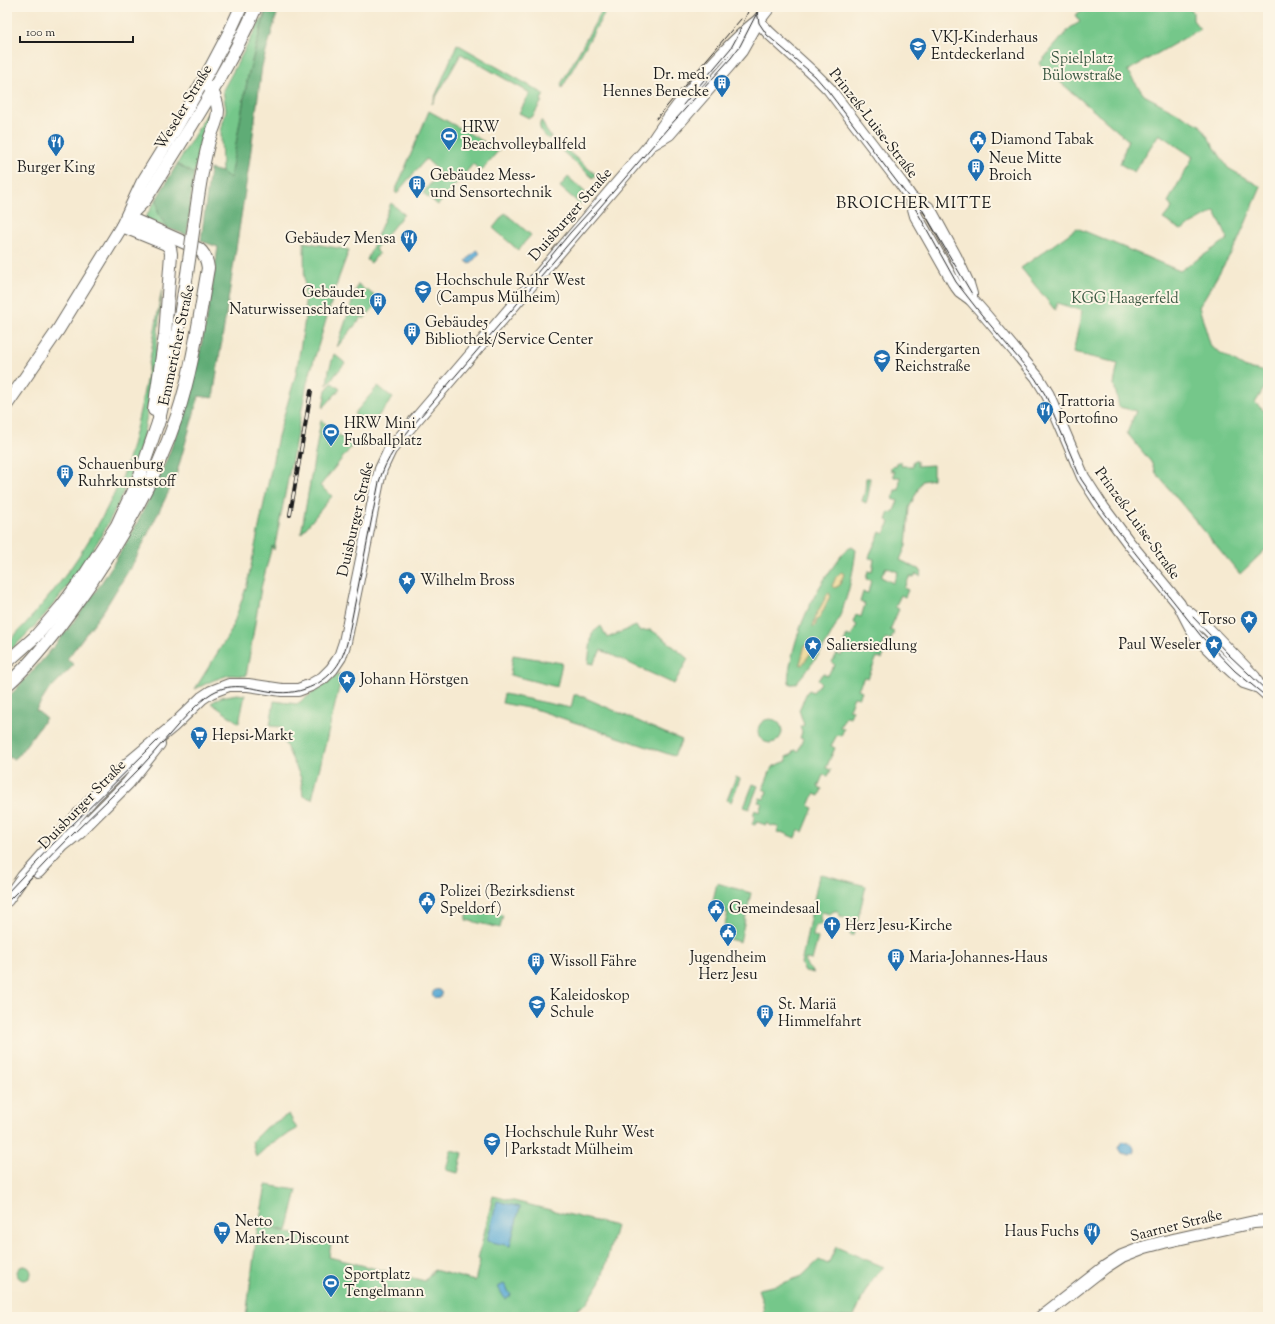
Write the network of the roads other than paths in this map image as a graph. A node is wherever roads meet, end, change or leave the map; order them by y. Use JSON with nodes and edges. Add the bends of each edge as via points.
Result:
{"nodes":[{"id":1,"x":241,"y":7,"type":"edge"},
{"id":2,"x":256,"y":7,"type":"edge"},
{"id":3,"x":769,"y":7,"type":"edge"},
{"id":4,"x":758,"y":21,"type":"junction"},
{"id":5,"x":211,"y":67,"type":"junction"},
{"id":6,"x":212,"y":92,"type":"junction"},
{"id":7,"x":125,"y":221,"type":"junction"},
{"id":8,"x":7,"y":404,"type":"edge"},
{"id":9,"x":160,"y":417,"type":"junction"},
{"id":10,"x":149,"y":445,"type":"junction"},
{"id":11,"x":130,"y":521,"type":"junction"},
{"id":12,"x":7,"y":662,"type":"edge"},
{"id":13,"x":7,"y":685,"type":"edge"},
{"id":14,"x":1263,"y":691,"type":"edge"},
{"id":15,"x":7,"y":898,"type":"edge"},
{"id":16,"x":1268,"y":1221,"type":"edge"},
{"id":17,"x":1041,"y":1317,"type":"edge"}],
"edges":[{"from":1,"to":5,"type":"main road","name":"Weseler Straße"},
{"from":2,"to":6,"type":"main road","name":"Weseler Straße","via":[[240,43]]},
{"from":3,"to":4,"type":"main road","name":"Duisburger Straße"},
{"from":4,"to":14,"type":"main road","name":"Prinzeß-Luise-Straße","via":[[830,89],[911,198],[916,216],[960,291],[985,315],[1037,377],[1048,395],[1083,477],[1129,543],[1179,604],[1208,629],[1254,677]]},
{"from":4,"to":15,"type":"main road","name":"Duisburger Straße","via":[[731,63],[669,134],[651,144],[390,450],[378,481],[345,642],[340,657],[332,668],[323,678],[298,690],[229,684],[202,698],[173,726],[128,783],[63,845],[26,885]]},
{"from":5,"to":6,"type":"main road","name":"Emmericher Straße","via":[[213,74],[208,82]]},
{"from":5,"to":7,"type":"main road","name":"Weseler Straße","via":[[142,183]]},
{"from":6,"to":7,"type":"main road","name":"Weseler Straße","via":[[146,200]]},
{"from":6,"to":9,"type":"main road","name":"Emmericher Straße","bridge":true,"via":[[218,110],[217,118],[204,162],[172,364]]},
{"from":7,"to":8,"type":"main road","name":"Weseler Straße","via":[[58,330]]},
{"from":7,"to":10,"type":"main road","name":"Emmericher Straße","via":[[166,244],[171,254],[165,335]]},
{"from":7,"to":11,"type":"main road","name":"Emmericher Straße","via":[[198,249],[206,257],[208,268],[188,375],[177,416],[161,458]]},
{"from":9,"to":10,"type":"main road","name":"Emmericher Straße"},
{"from":9,"to":11,"type":"main road","name":"Emmericher Straße","via":[[150,460]]},
{"from":10,"to":12,"type":"main road","name":"Emmericher Straße","via":[[140,475],[117,525],[84,576],[35,637]]},
{"from":11,"to":13,"type":"main road","name":"Emmericher Straße","via":[[93,581],[49,640]]},
{"from":16,"to":17,"type":"main road","name":"Saarner Straße","via":[[1164,1242],[1122,1256]]}]}
